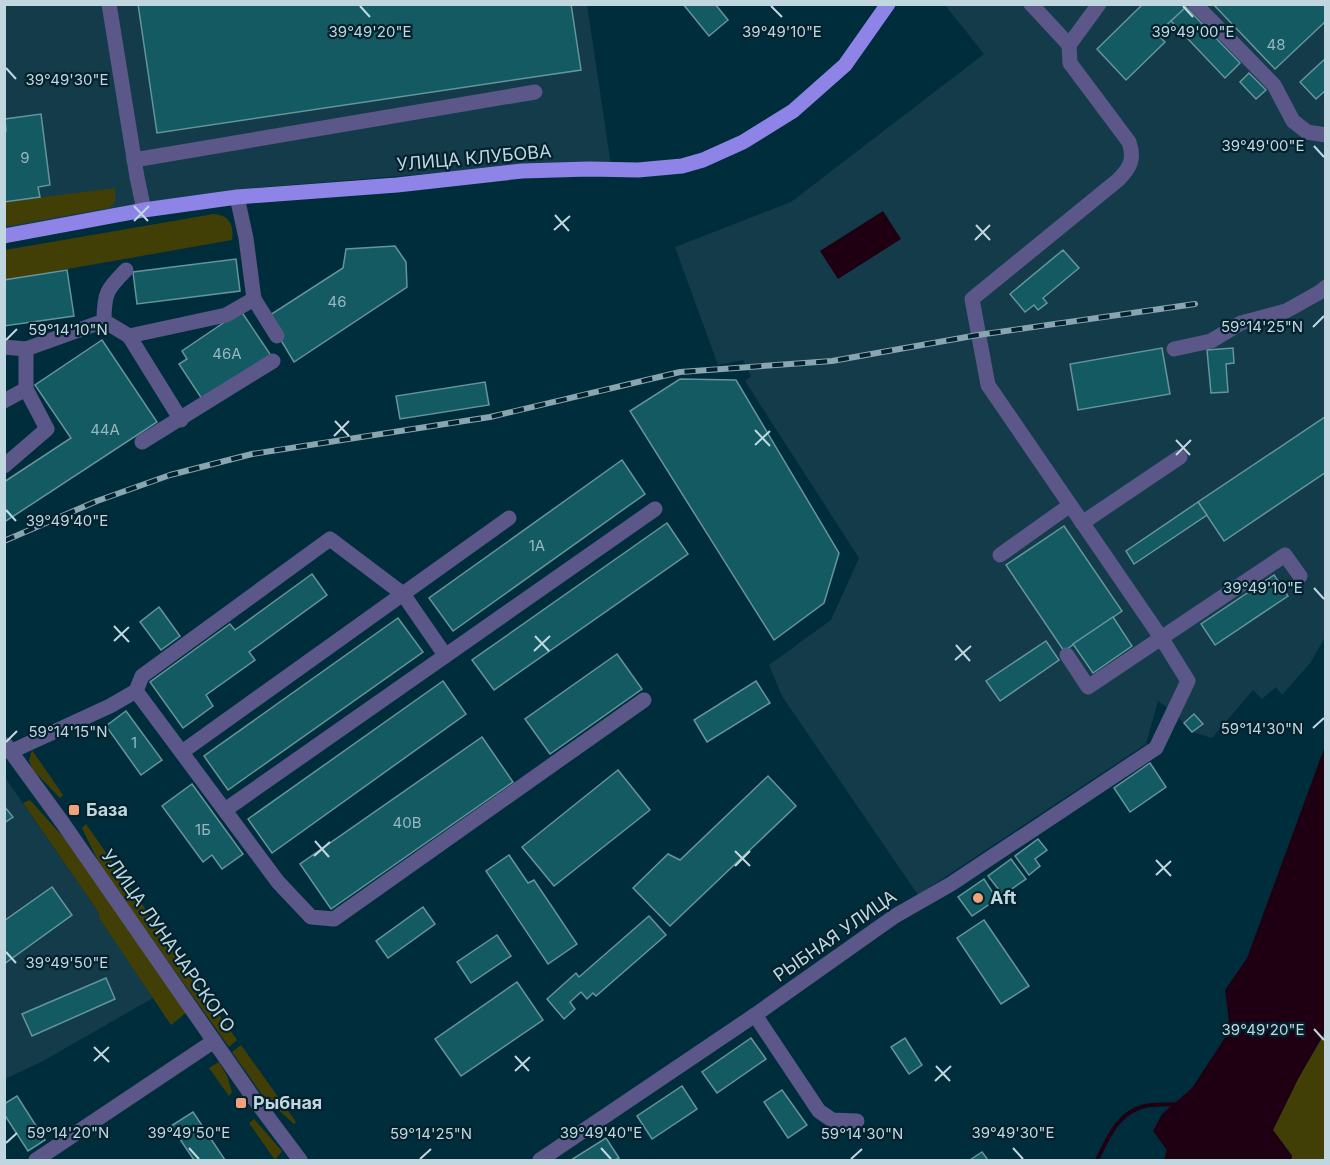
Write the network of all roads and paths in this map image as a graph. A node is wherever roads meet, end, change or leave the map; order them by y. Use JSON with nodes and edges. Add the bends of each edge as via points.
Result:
{"nodes":[{"id":1,"x":109,"y":4,"type":"edge"},
{"id":2,"x":888,"y":4,"type":"edge"},
{"id":3,"x":1030,"y":4,"type":"edge"},
{"id":4,"x":1100,"y":4,"type":"edge"},
{"id":5,"x":1195,"y":4,"type":"edge"},
{"id":6,"x":1069,"y":45,"type":"junction"},
{"id":7,"x":535,"y":92,"type":"dead end"},
{"id":8,"x":1325,"y":134,"type":"edge"},
{"id":9,"x":134,"y":160,"type":"junction"},
{"id":10,"x":237,"y":197,"type":"junction"},
{"id":11,"x":144,"y":210,"type":"junction"},
{"id":12,"x":4,"y":236,"type":"edge"},
{"id":13,"x":126,"y":270,"type":"dead end"},
{"id":14,"x":1326,"y":287,"type":"edge"},
{"id":15,"x":254,"y":299,"type":"junction"},
{"id":16,"x":104,"y":321,"type":"junction"},
{"id":17,"x":129,"y":336,"type":"junction"},
{"id":18,"x":277,"y":336,"type":"dead end"},
{"id":19,"x":4,"y":347,"type":"edge"},
{"id":20,"x":26,"y":349,"type":"junction"},
{"id":21,"x":1174,"y":349,"type":"dead end"},
{"id":22,"x":273,"y":361,"type":"dead end"},
{"id":23,"x":26,"y":389,"type":"junction"},
{"id":24,"x":4,"y":401,"type":"edge"},
{"id":25,"x":181,"y":420,"type":"junction"},
{"id":26,"x":142,"y":442,"type":"dead end"},
{"id":27,"x":1180,"y":458,"type":"dead end"},
{"id":28,"x":4,"y":466,"type":"edge"},
{"id":29,"x":1070,"y":506,"type":"junction"},
{"id":30,"x":655,"y":508,"type":"dead end"},
{"id":31,"x":509,"y":518,"type":"dead end"},
{"id":32,"x":1082,"y":523,"type":"junction"},
{"id":33,"x":1000,"y":555,"type":"dead end"},
{"id":34,"x":1300,"y":576,"type":"dead end"},
{"id":35,"x":404,"y":594,"type":"junction"},
{"id":36,"x":1162,"y":639,"type":"junction"},
{"id":37,"x":445,"y":655,"type":"junction"},
{"id":38,"x":1067,"y":655,"type":"dead end"},
{"id":39,"x":136,"y":691,"type":"junction"},
{"id":40,"x":644,"y":700,"type":"dead end"},
{"id":41,"x":8,"y":747,"type":"edge"},
{"id":42,"x":182,"y":752,"type":"junction"},
{"id":43,"x":225,"y":810,"type":"junction"},
{"id":44,"x":755,"y":1015,"type":"junction"},
{"id":45,"x":214,"y":1041,"type":"junction"},
{"id":46,"x":857,"y":1121,"type":"dead end"},
{"id":47,"x":58,"y":1155,"type":"edge"},
{"id":48,"x":293,"y":1158,"type":"edge"},
{"id":49,"x":36,"y":1161,"type":"edge"},
{"id":50,"x":540,"y":1161,"type":"edge"}],
"edges":[{"from":1,"to":9,"type":"street"},
{"from":2,"to":10,"type":"main road","name":"УЛИЦА КЛУБОВА","via":[[845,65],[806,101],[761,132],[703,160],[658,169],[522,171]]},
{"from":3,"to":6,"type":"street"},
{"from":4,"to":6,"type":"street"},
{"from":5,"to":8,"type":"street","via":[[1274,85],[1293,121],[1307,132]]},
{"from":6,"to":29,"type":"street","via":[[1070,63],[1129,142],[1132,161],[1118,180],[972,299],[988,385]]},
{"from":7,"to":9,"type":"street"},
{"from":9,"to":11,"type":"street"},
{"from":10,"to":11,"type":"main road","name":"УЛИЦА КЛУБОВА"},
{"from":10,"to":15,"type":"street"},
{"from":11,"to":12,"type":"main road","name":"УЛИЦА КЛУБОВА"},
{"from":13,"to":16,"type":"street","via":[[104,299]]},
{"from":14,"to":21,"type":"street","via":[[1286,311],[1241,323],[1210,341]]},
{"from":15,"to":17,"type":"street","via":[[226,315]]},
{"from":15,"to":18,"type":"street"},
{"from":16,"to":17,"type":"street"},
{"from":16,"to":20,"type":"street"},
{"from":17,"to":25,"type":"street"},
{"from":19,"to":20,"type":"street"},
{"from":20,"to":23,"type":"street"},
{"from":22,"to":25,"type":"street"},
{"from":23,"to":24,"type":"street"},
{"from":23,"to":28,"type":"street","via":[[47,429]]},
{"from":25,"to":26,"type":"street"},
{"from":27,"to":32,"type":"street"},
{"from":29,"to":32,"type":"street"},
{"from":29,"to":33,"type":"street"},
{"from":30,"to":37,"type":"street"},
{"from":31,"to":35,"type":"street"},
{"from":32,"to":36,"type":"street"},
{"from":34,"to":36,"type":"street","via":[[1285,555]]},
{"from":35,"to":37,"type":"street"},
{"from":35,"to":39,"type":"street","via":[[330,539],[142,676]]},
{"from":35,"to":42,"type":"street"},
{"from":36,"to":38,"type":"street","via":[[1088,687]]},
{"from":36,"to":44,"type":"street","name":"РЫБНАЯ УЛИЦА","via":[[1188,681],[1156,748],[951,884],[895,916]]},
{"from":37,"to":43,"type":"street"},
{"from":39,"to":41,"type":"street","via":[[110,706]]},
{"from":39,"to":42,"type":"street"},
{"from":40,"to":43,"type":"street","via":[[334,919],[311,917],[278,882]]},
{"from":41,"to":45,"type":"street","name":"УЛИЦА ЛУНАЧАРСКОГО"},
{"from":42,"to":43,"type":"street"},
{"from":44,"to":46,"type":"street","via":[[819,1111],[832,1120]]},
{"from":44,"to":50,"type":"street","name":"РЫБНАЯ УЛИЦА"},
{"from":45,"to":47,"type":"street"},
{"from":45,"to":48,"type":"street","name":"УЛИЦА ЛУНАЧАРСКОГО"},
{"from":47,"to":49,"type":"street"}]}
